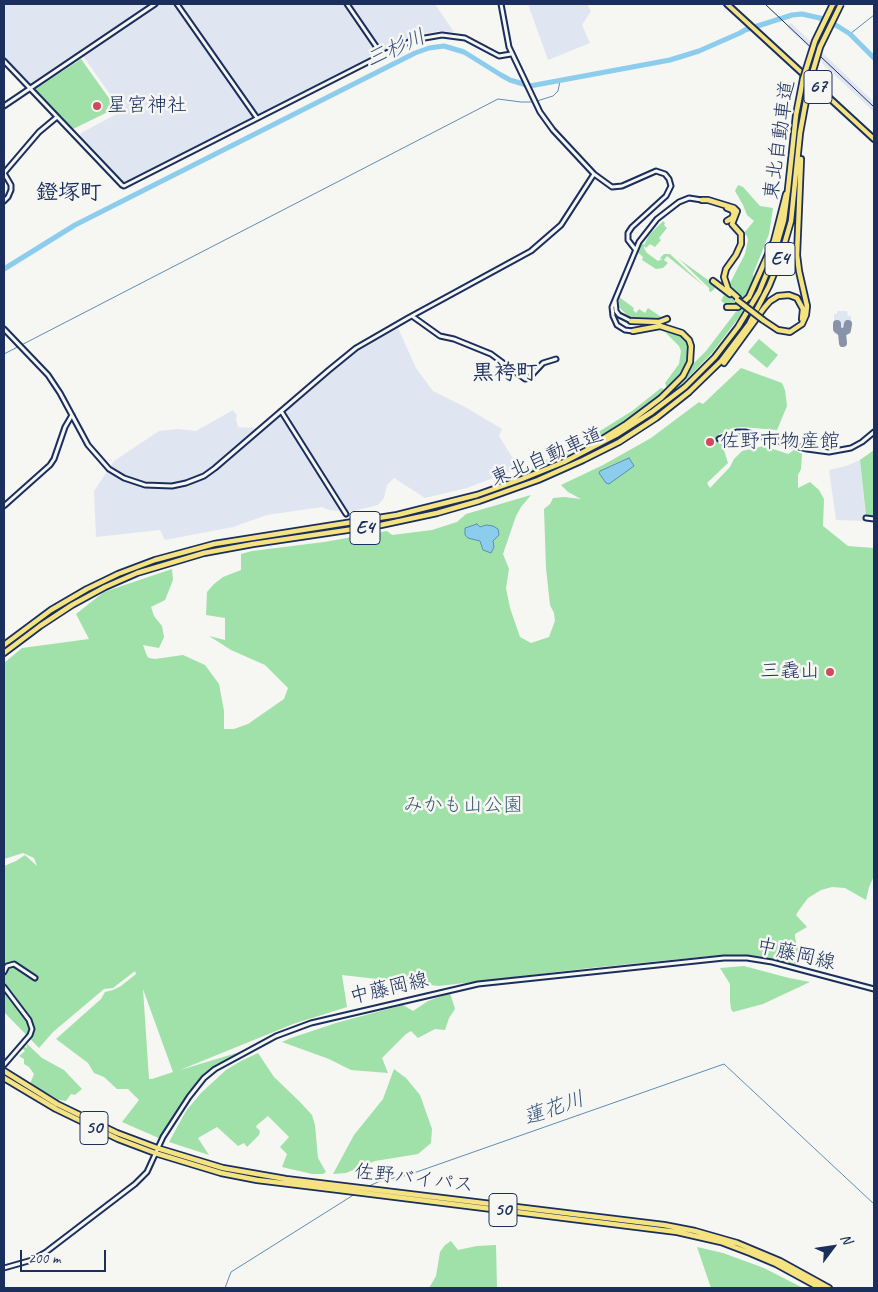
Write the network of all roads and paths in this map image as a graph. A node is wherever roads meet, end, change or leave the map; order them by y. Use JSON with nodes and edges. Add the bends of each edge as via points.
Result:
{"nodes":[{"id":1,"x":155,"y":4,"type":"edge"},
{"id":2,"x":177,"y":4,"type":"edge"},
{"id":3,"x":347,"y":4,"type":"edge"},
{"id":4,"x":500,"y":4,"type":"edge"},
{"id":5,"x":727,"y":4,"type":"edge"},
{"id":6,"x":833,"y":4,"type":"edge"},
{"id":7,"x":841,"y":4,"type":"edge"},
{"id":8,"x":382,"y":54,"type":"junction"},
{"id":9,"x":511,"y":54,"type":"junction"},
{"id":10,"x":4,"y":61,"type":"edge"},
{"id":11,"x":30,"y":89,"type":"junction"},
{"id":12,"x":4,"y":106,"type":"edge"},
{"id":13,"x":57,"y":117,"type":"junction"},
{"id":14,"x":257,"y":118,"type":"junction"},
{"id":15,"x":800,"y":133,"type":"junction"},
{"id":16,"x":874,"y":139,"type":"edge"},
{"id":17,"x":4,"y":172,"type":"edge"},
{"id":18,"x":594,"y":174,"type":"junction"},
{"id":19,"x":788,"y":189,"type":"junction"},
{"id":20,"x":702,"y":200,"type":"junction"},
{"id":21,"x":4,"y":201,"type":"edge"},
{"id":22,"x":727,"y":221,"type":"dead end"},
{"id":23,"x":635,"y":249,"type":"junction"},
{"id":24,"x":713,"y":281,"type":"dead end"},
{"id":25,"x":615,"y":297,"type":"junction"},
{"id":26,"x":738,"y":299,"type":"junction"},
{"id":27,"x":726,"y":307,"type":"dead end"},
{"id":28,"x":412,"y":316,"type":"junction"},
{"id":29,"x":667,"y":319,"type":"dead end"},
{"id":30,"x":763,"y":319,"type":"junction"},
{"id":31,"x":631,"y":321,"type":"joint"},
{"id":32,"x":4,"y":330,"type":"edge"},
{"id":33,"x":633,"y":331,"type":"joint"},
{"id":34,"x":556,"y":359,"type":"dead end"},
{"id":35,"x":714,"y":369,"type":"junction"},
{"id":36,"x":281,"y":412,"type":"junction"},
{"id":37,"x":72,"y":415,"type":"junction"},
{"id":38,"x":874,"y":432,"type":"edge"},
{"id":39,"x":719,"y":439,"type":"dead end"},
{"id":40,"x":580,"y":454,"type":"junction"},
{"id":41,"x":4,"y":506,"type":"edge"},
{"id":42,"x":346,"y":514,"type":"dead end"},
{"id":43,"x":866,"y":518,"type":"dead end"},
{"id":44,"x":874,"y":519,"type":"edge"},
{"id":45,"x":4,"y":645,"type":"edge"},
{"id":46,"x":4,"y":653,"type":"edge"},
{"id":47,"x":4,"y":972,"type":"edge"},
{"id":48,"x":35,"y":978,"type":"dead end"},
{"id":49,"x":4,"y":986,"type":"edge"},
{"id":50,"x":874,"y":989,"type":"edge"},
{"id":51,"x":4,"y":1065,"type":"edge"},
{"id":52,"x":4,"y":1071,"type":"edge"},
{"id":53,"x":4,"y":1078,"type":"edge"},
{"id":54,"x":156,"y":1151,"type":"junction"},
{"id":55,"x":4,"y":1268,"type":"edge"},
{"id":56,"x":820,"y":1288,"type":"edge"},
{"id":57,"x":829,"y":1288,"type":"edge"}],
"edges":[{"from":1,"to":11,"type":"main road"},
{"from":2,"to":14,"type":"main road"},
{"from":3,"to":8,"type":"main road"},
{"from":4,"to":9,"type":"main road"},
{"from":5,"to":16,"type":"main road","number":"67"},
{"from":6,"to":19,"type":"highway","name":"東北自動車道","number":"E4","bridge":true,"via":[[815,41],[803,78]]},
{"from":7,"to":15,"type":"highway","name":"東北自動車道","number":"E4","bridge":true,"via":[[820,47]]},
{"from":8,"to":9,"type":"main road","via":[[414,40],[442,35],[465,38],[499,56]]},
{"from":8,"to":14,"type":"main road"},
{"from":9,"to":18,"type":"main road","via":[[554,130]]},
{"from":10,"to":11,"type":"main road"},
{"from":11,"to":12,"type":"main road"},
{"from":11,"to":13,"type":"main road"},
{"from":13,"to":14,"type":"main road","via":[[123,186]]},
{"from":13,"to":17,"type":"main road","via":[[39,132]]},
{"from":15,"to":30,"type":"highway","via":[[798,255],[806,315],[799,327],[790,332],[778,330]]},
{"from":15,"to":35,"type":"highway","name":"東北自動車道","number":"E4","via":[[793,209],[775,273],[749,324]]},
{"from":17,"to":21,"type":"main road","via":[[11,185]]},
{"from":18,"to":23,"type":"main road","via":[[612,187],[656,171],[670,179],[671,186],[666,196],[628,232],[628,240]]},
{"from":18,"to":28,"type":"main road","via":[[561,225],[531,251]]},
{"from":19,"to":27,"type":"highway","via":[[772,246],[748,297],[738,307]]},
{"from":19,"to":40,"type":"highway","name":"東北自動車道","number":"E4","via":[[781,231],[768,270],[748,312],[723,348],[693,380],[659,407],[628,429]]},
{"from":20,"to":22,"type":"highway","via":[[731,209],[733,216]]},
{"from":20,"to":23,"type":"main road","via":[[686,199],[674,206],[644,233]]},
{"from":20,"to":26,"type":"highway","via":[[737,211],[732,224],[741,234],[741,244],[724,277],[726,286]]},
{"from":23,"to":25,"type":"main road"},
{"from":24,"to":26,"type":"highway"},
{"from":25,"to":31,"type":"main road","via":[[619,315]]},
{"from":25,"to":33,"type":"main road","via":[[612,307],[614,320],[620,328]]},
{"from":26,"to":30,"type":"highway","bridge":true},
{"from":28,"to":34,"type":"main road","via":[[440,336],[489,353],[525,379],[543,363]]},
{"from":28,"to":36,"type":"main road","via":[[344,357]]},
{"from":29,"to":31,"type":"highway","via":[[659,322]]},
{"from":30,"to":35,"type":"highway","via":[[777,327],[790,328],[802,319],[803,306],[798,298],[791,295],[770,301],[731,354]]},
{"from":32,"to":37,"type":"main road","via":[[48,375]]},
{"from":33,"to":40,"type":"highway","via":[[660,326],[682,334],[690,342],[690,362],[683,376],[661,398]]},
{"from":35,"to":46,"type":"highway","name":"東北自動車道","number":"E4","via":[[681,400],[643,427],[538,480],[479,501],[416,518],[227,549],[157,566],[78,602]]},
{"from":36,"to":37,"type":"main road","via":[[204,476],[186,483],[163,486],[134,482],[109,469],[93,452]]},
{"from":36,"to":42,"type":"main road"},
{"from":37,"to":41,"type":"main road","via":[[50,465]]},
{"from":38,"to":39,"type":"main road","via":[[852,448],[829,452],[745,432]]},
{"from":40,"to":45,"type":"highway","name":"東北自動車道","number":"E4","via":[[503,486],[436,506],[363,522],[214,544],[155,560],[87,589]]},
{"from":43,"to":44,"type":"main road"},
{"from":47,"to":48,"type":"main road","via":[[7,966],[14,964]]},
{"from":49,"to":51,"type":"main road","via":[[32,1029]]},
{"from":50,"to":54,"type":"main road","name":"中藤岡線","via":[[772,962],[736,957],[465,987],[317,1022],[276,1036],[204,1078]]},
{"from":52,"to":54,"type":"highway","name":"佐野バイパス","number":"50","via":[[82,1117]]},
{"from":53,"to":54,"type":"highway","name":"佐野バイパス","number":"50","via":[[80,1121],[118,1139]]},
{"from":54,"to":55,"type":"main road","name":"中藤岡線","via":[[144,1175],[102,1210],[39,1256]]},
{"from":54,"to":56,"type":"highway","name":"佐野バイパス","number":"50","via":[[221,1173],[257,1180],[677,1232],[721,1242],[750,1253]]},
{"from":54,"to":57,"type":"highway","name":"佐野バイパス","number":"50","via":[[261,1175],[672,1226],[719,1237],[761,1253]]}]}
